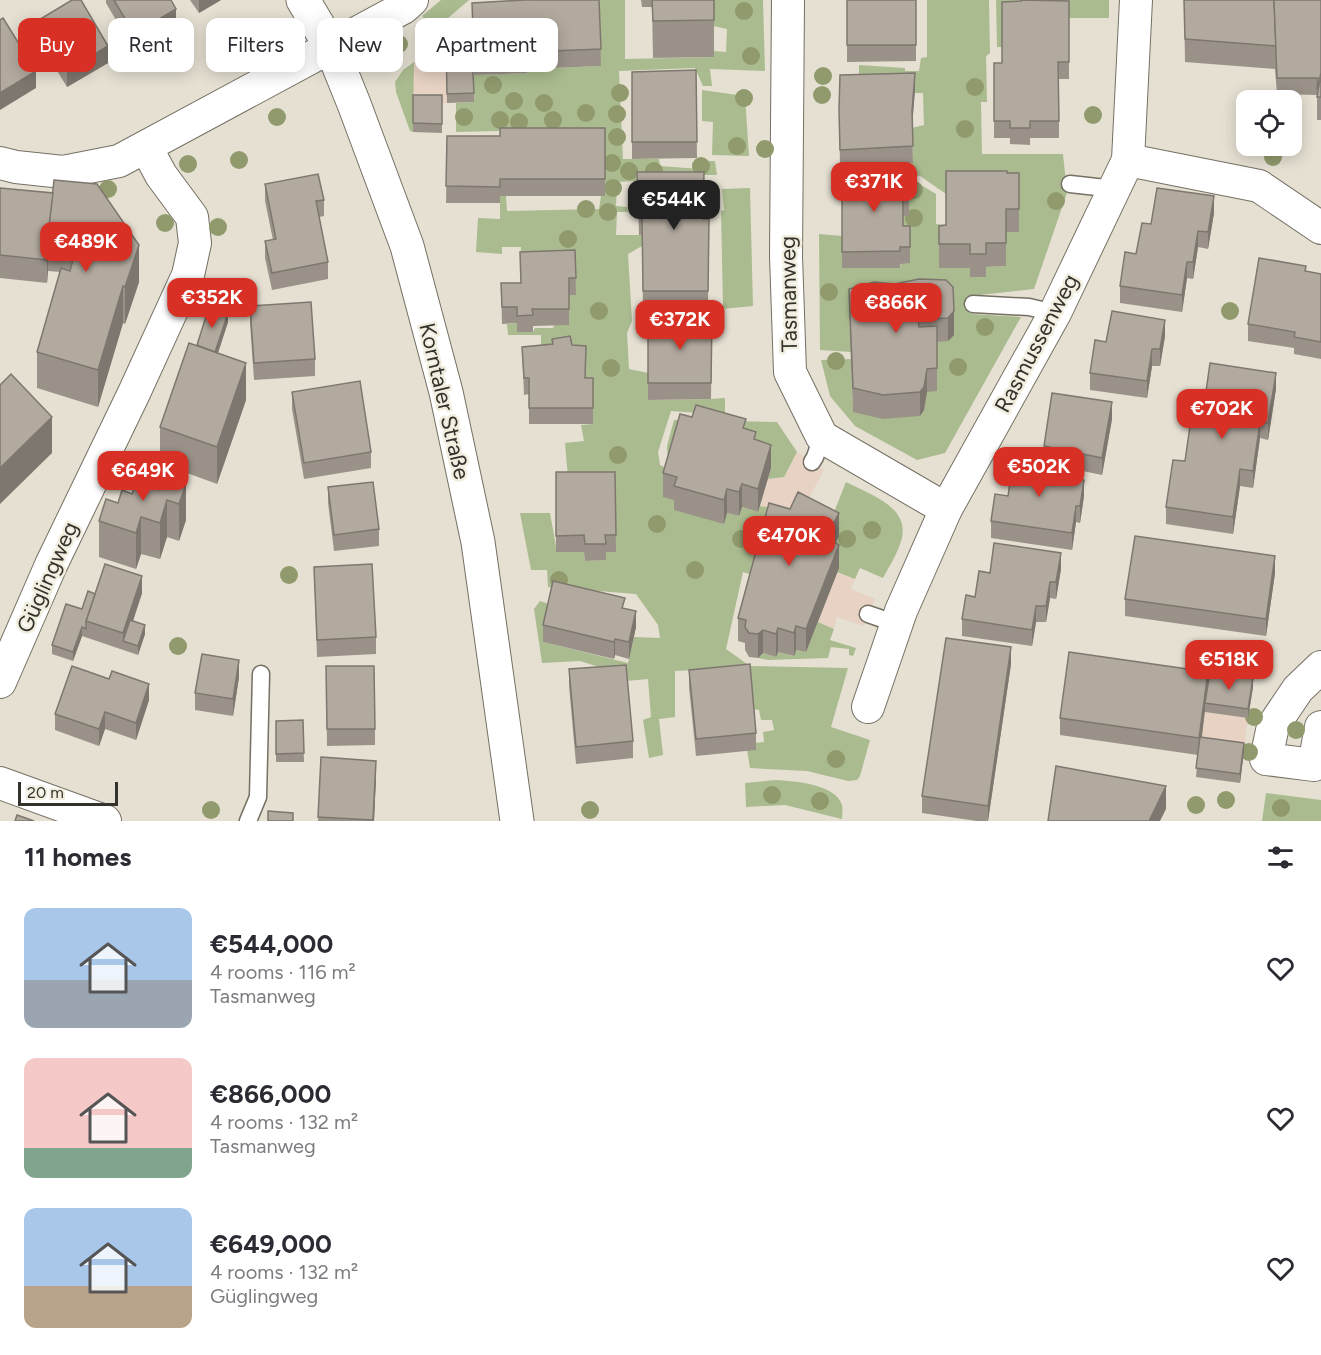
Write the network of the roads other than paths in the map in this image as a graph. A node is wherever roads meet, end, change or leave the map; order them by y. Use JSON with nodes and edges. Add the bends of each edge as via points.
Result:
{"nodes":[{"id":1,"x":303,"y":0,"type":"edge"},
{"id":2,"x":412,"y":0,"type":"edge"},
{"id":3,"x":788,"y":0,"type":"edge"},
{"id":4,"x":1136,"y":0,"type":"edge"},
{"id":5,"x":385,"y":18,"type":"edge"},
{"id":6,"x":317,"y":24,"type":"edge"},
{"id":7,"x":317,"y":55,"type":"edge"},
{"id":8,"x":341,"y":72,"type":"edge"},
{"id":9,"x":146,"y":147,"type":"junction"},
{"id":10,"x":1128,"y":160,"type":"junction"},
{"id":11,"x":0,"y":163,"type":"edge"},
{"id":12,"x":1070,"y":184,"type":"dead end"},
{"id":13,"x":1115,"y":189,"type":"junction"},
{"id":14,"x":1321,"y":228,"type":"edge"},
{"id":15,"x":973,"y":304,"type":"dead end"},
{"id":16,"x":1055,"y":313,"type":"junction"},
{"id":17,"x":946,"y":509,"type":"junction"},
{"id":18,"x":1321,"y":667,"type":"edge"},
{"id":19,"x":261,"y":674,"type":"dead end"},
{"id":20,"x":0,"y":682,"type":"edge"},
{"id":21,"x":868,"y":707,"type":"dead end"},
{"id":22,"x":1321,"y":728,"type":"edge"},
{"id":23,"x":0,"y":783,"type":"edge"},
{"id":24,"x":105,"y":821,"type":"edge"},
{"id":25,"x":248,"y":821,"type":"edge"},
{"id":26,"x":517,"y":821,"type":"edge"}],
"edges":[{"from":1,"to":6,"type":"street","name":"Korntaler Straße"},
{"from":2,"to":5,"type":"street"},
{"from":3,"to":17,"type":"street","name":"Tasmanweg","via":[[786,256],[790,372],[817,450]]},
{"from":4,"to":10,"type":"street","name":"Rasmussenweg"},
{"from":7,"to":9,"type":"street"},
{"from":8,"to":26,"type":"street","name":"Korntaler Straße","via":[[406,246],[446,392],[478,542]]},
{"from":9,"to":11,"type":"street","via":[[118,161],[63,172]]},
{"from":9,"to":20,"type":"street","name":"Güglingweg","via":[[192,217],[195,243],[188,275]]},
{"from":10,"to":13,"type":"street","name":"Rasmussenweg"},
{"from":10,"to":14,"type":"street","via":[[1259,186]]},
{"from":12,"to":13,"type":"lane"},
{"from":13,"to":16,"type":"street","name":"Rasmussenweg"},
{"from":15,"to":16,"type":"lane","via":[[1029,307]]},
{"from":16,"to":17,"type":"street","name":"Rasmussenweg"},
{"from":17,"to":21,"type":"street","name":"Rasmussenweg","via":[[883,619]]},
{"from":18,"to":22,"type":"street","via":[[1298,689],[1273,726],[1266,759],[1314,765]]},
{"from":19,"to":25,"type":"lane","via":[[258,797]]},
{"from":23,"to":24,"type":"street"}]}
